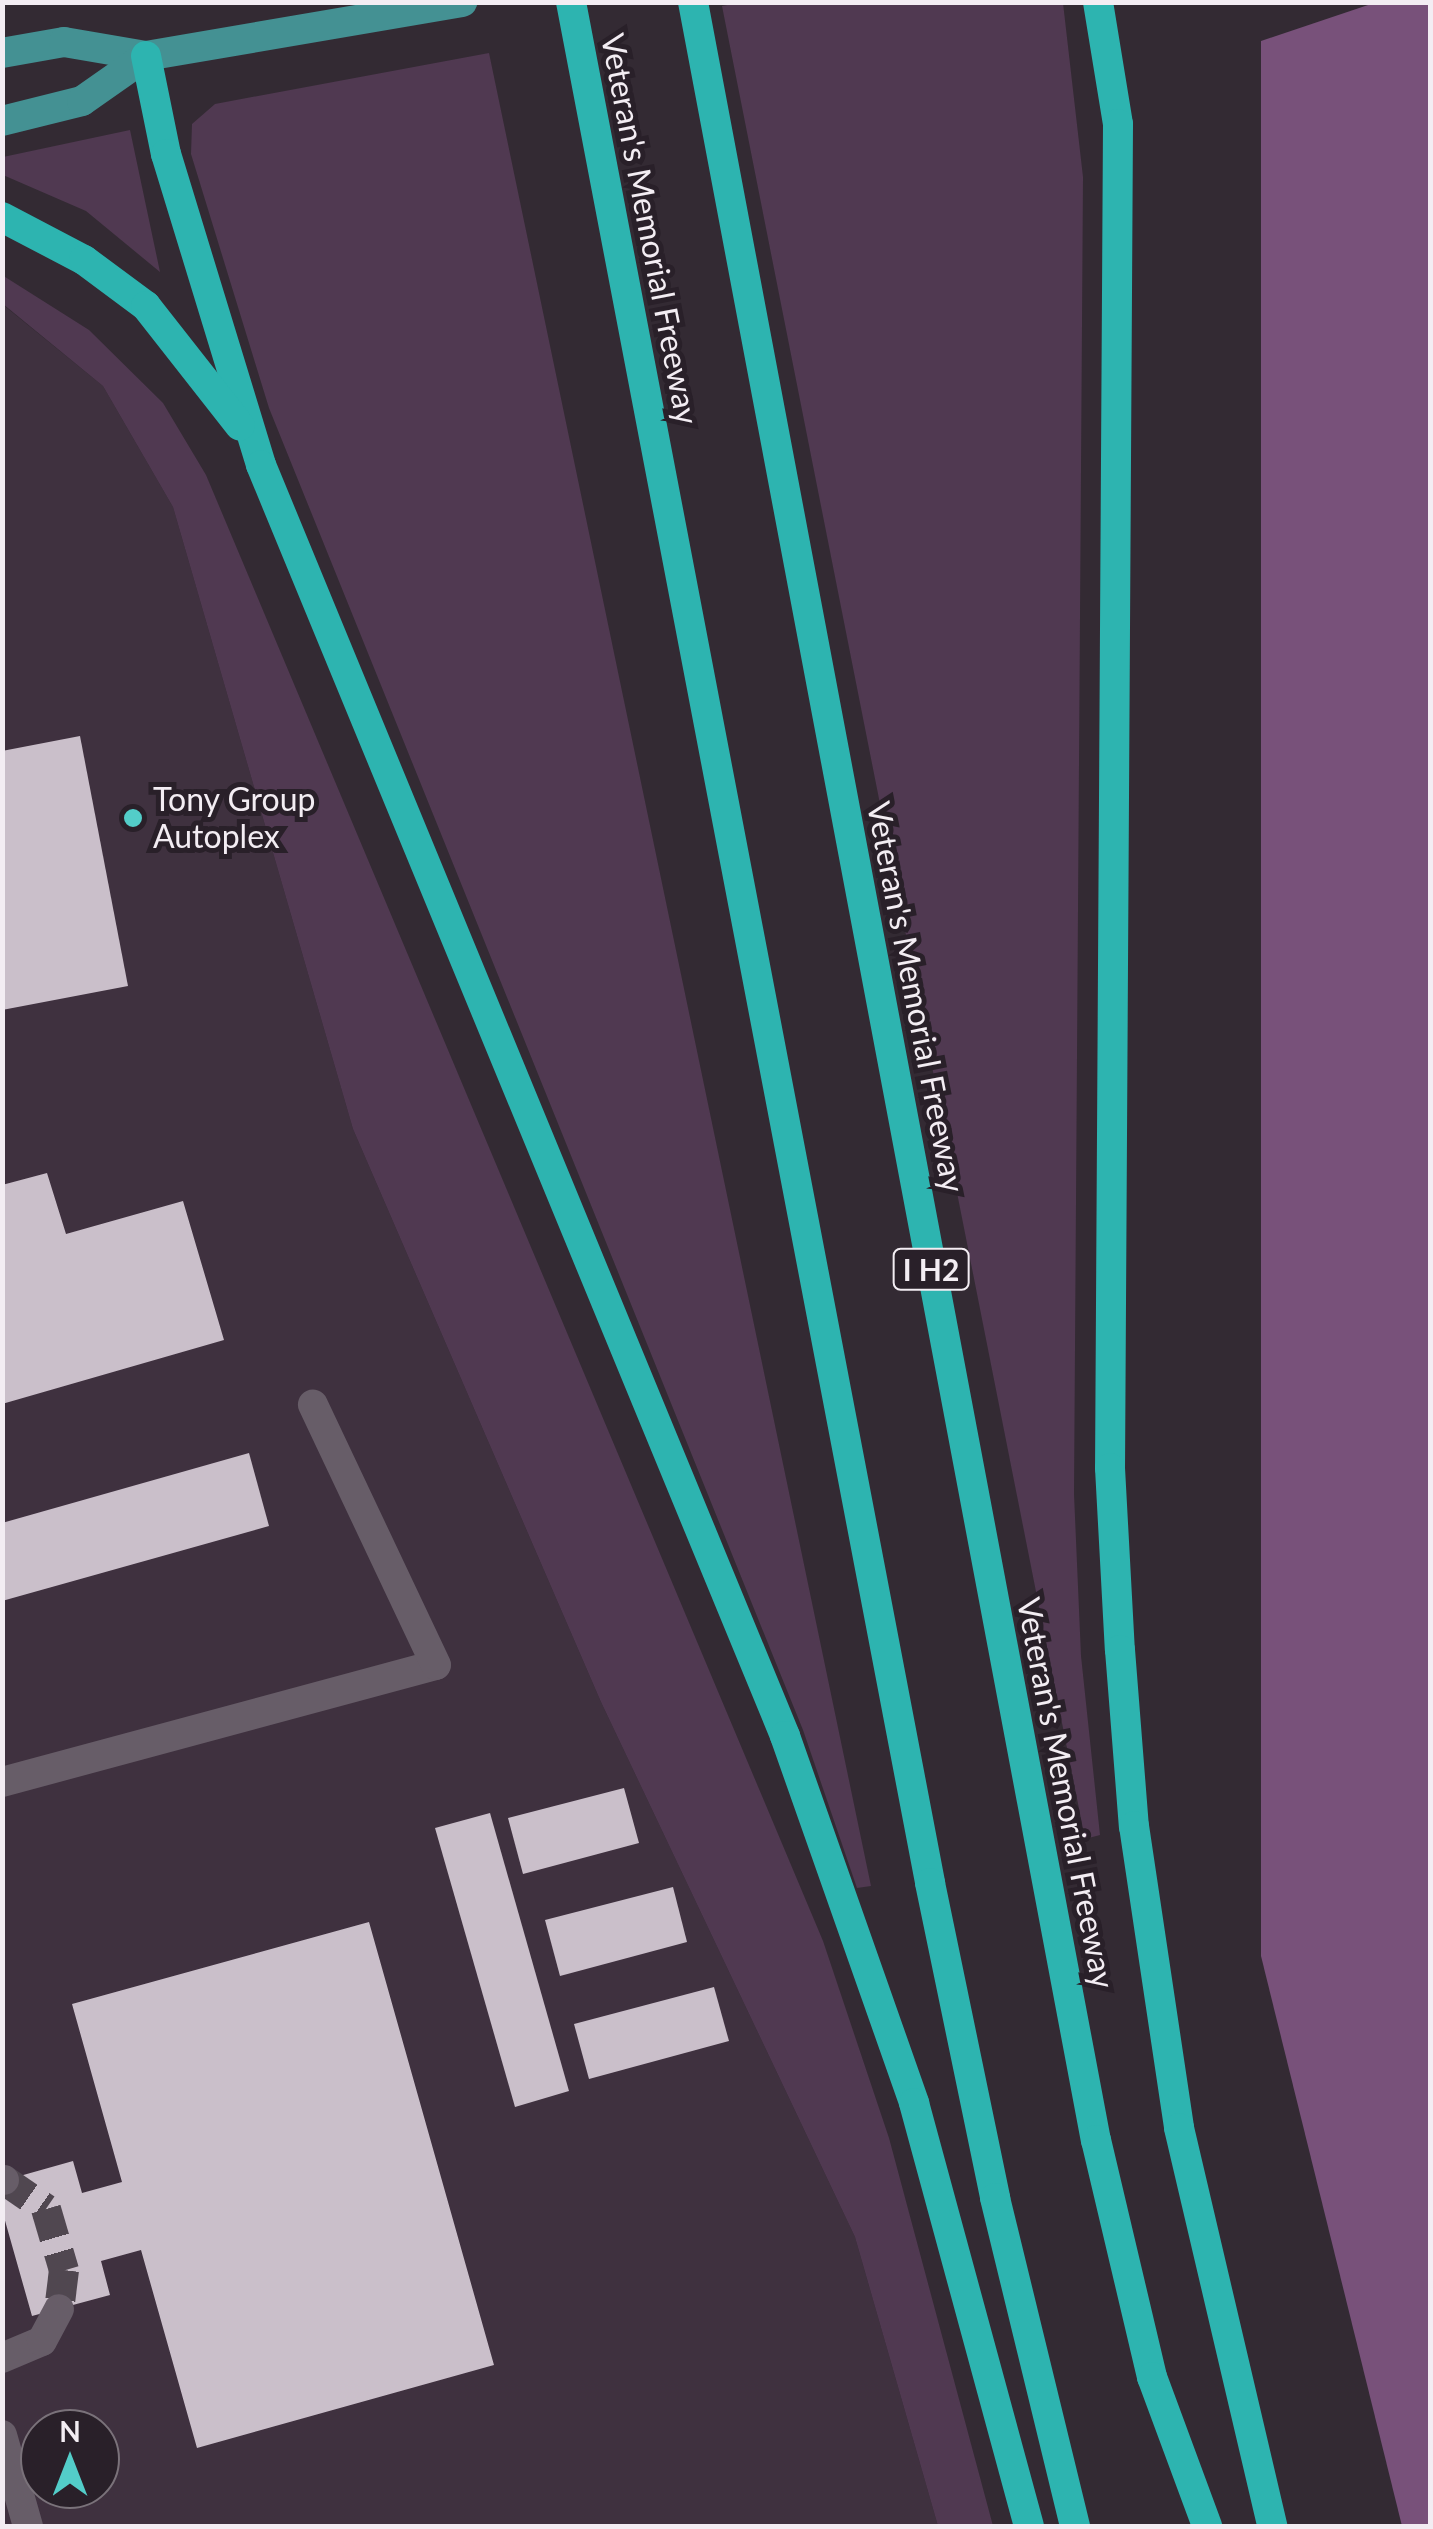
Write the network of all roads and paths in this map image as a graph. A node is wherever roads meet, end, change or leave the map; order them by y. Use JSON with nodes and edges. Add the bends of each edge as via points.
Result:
{"nodes":[{"id":1,"x":570,"y":2,"type":"edge"},
{"id":2,"x":692,"y":2,"type":"edge"},
{"id":3,"x":1098,"y":2,"type":"edge"},
{"id":4,"x":450,"y":5,"type":"edge"},
{"id":5,"x":2,"y":53,"type":"edge"},
{"id":6,"x":146,"y":56,"type":"junction"},
{"id":7,"x":2,"y":120,"type":"edge"},
{"id":8,"x":2,"y":217,"type":"edge"},
{"id":9,"x":261,"y":465,"type":"junction"},
{"id":10,"x":313,"y":1404,"type":"dead end"},
{"id":11,"x":2,"y":1782,"type":"edge"},
{"id":12,"x":60,"y":2309,"type":"tunnel mouth"},
{"id":13,"x":2,"y":2358,"type":"edge"},
{"id":14,"x":2,"y":2435,"type":"edge"},
{"id":15,"x":28,"y":2526,"type":"edge"},
{"id":16,"x":1029,"y":2526,"type":"edge"},
{"id":17,"x":1074,"y":2526,"type":"edge"},
{"id":18,"x":1207,"y":2526,"type":"edge"},
{"id":19,"x":1272,"y":2526,"type":"edge"}],
"edges":[{"from":1,"to":17,"type":"highway","name":"Veteran's Memorial Freeway","via":[[930,1883]]},
{"from":2,"to":18,"type":"highway","name":"Veteran's Memorial Freeway","number":"I H2","via":[[1096,2140],[1152,2377]]},
{"from":3,"to":19,"type":"highway","via":[[1118,124],[1110,1468],[1120,1650],[1134,1826],[1179,2128]]},
{"from":4,"to":6,"type":"main road"},
{"from":5,"to":6,"type":"main road","via":[[64,42]]},
{"from":6,"to":7,"type":"main road","via":[[82,101]]},
{"from":6,"to":9,"type":"highway","via":[[166,154]]},
{"from":8,"to":9,"type":"highway","via":[[84,260],[146,306],[202,371]]},
{"from":9,"to":16,"type":"highway","via":[[785,1736],[914,2104]]},
{"from":10,"to":11,"type":"lane","via":[[436,1665]]},
{"from":12,"to":13,"type":"lane","via":[[42,2340]]},
{"from":14,"to":15,"type":"lane"}]}
